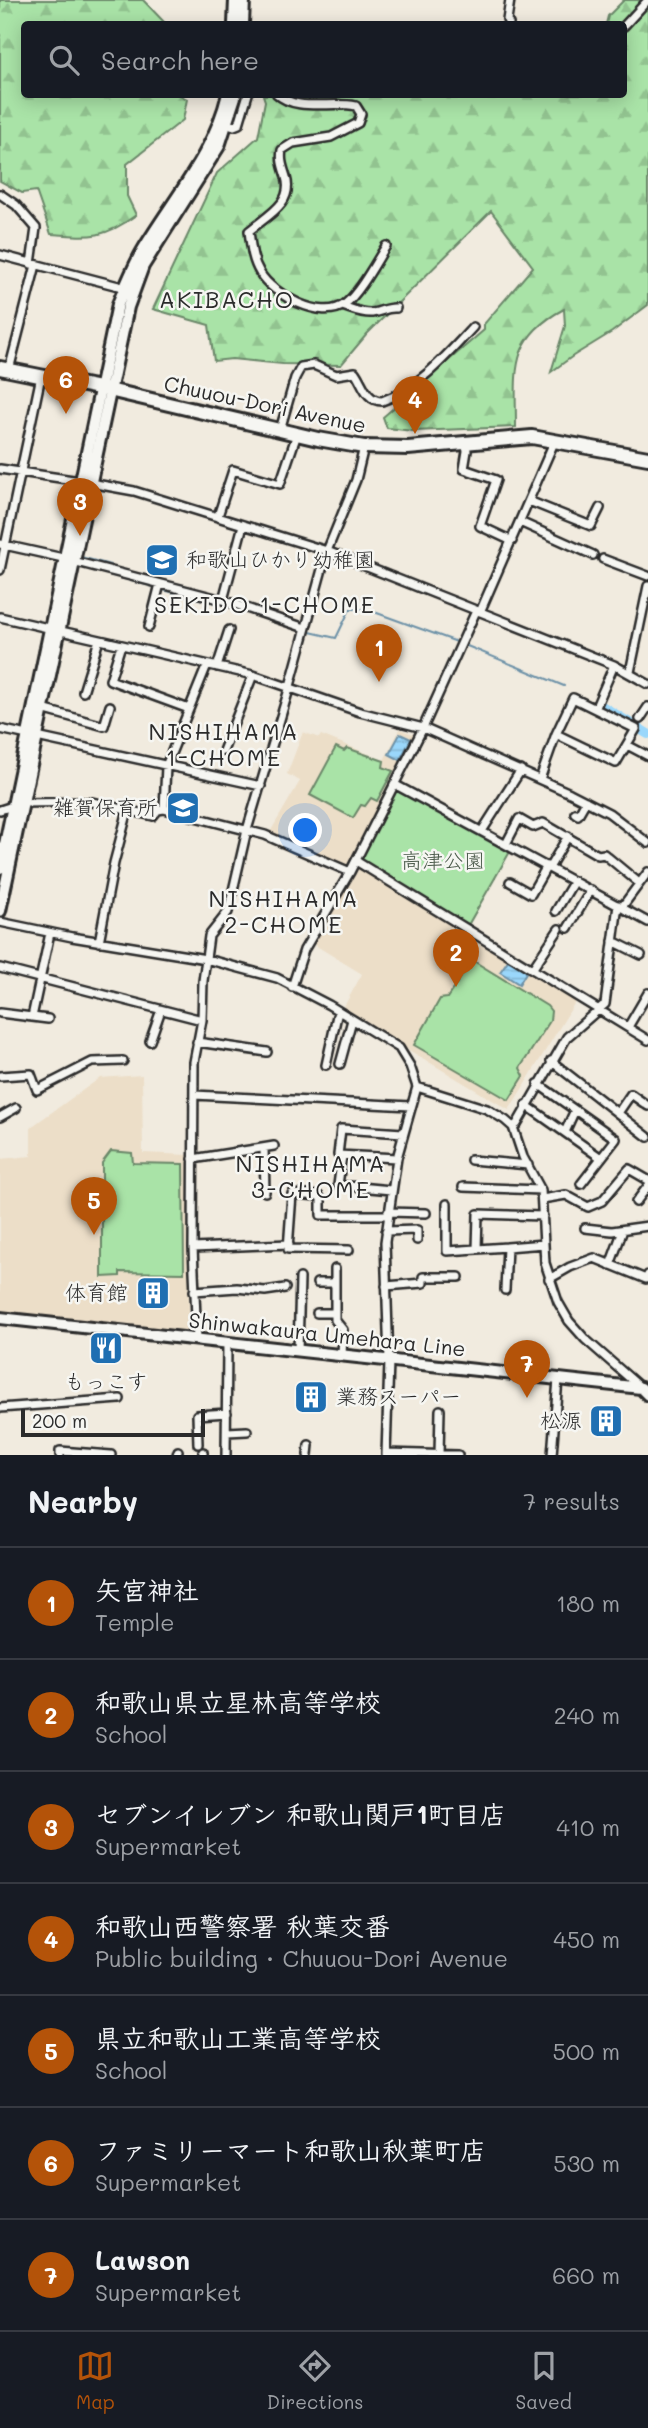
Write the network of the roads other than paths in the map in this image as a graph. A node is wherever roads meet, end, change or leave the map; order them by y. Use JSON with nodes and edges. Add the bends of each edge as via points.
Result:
{"nodes":[{"id":1,"x":235,"y":0,"type":"edge"},
{"id":2,"x":244,"y":0,"type":"edge"},
{"id":3,"x":510,"y":0,"type":"edge"},
{"id":4,"x":648,"y":0,"type":"edge"},
{"id":5,"x":234,"y":21,"type":"edge"},
{"id":6,"x":243,"y":21,"type":"edge"},
{"id":7,"x":508,"y":21,"type":"edge"},
{"id":8,"x":627,"y":23,"type":"edge"},
{"id":9,"x":227,"y":98,"type":"edge"},
{"id":10,"x":235,"y":98,"type":"edge"},
{"id":11,"x":247,"y":98,"type":"edge"},
{"id":12,"x":281,"y":98,"type":"edge"},
{"id":13,"x":228,"y":124,"type":"junction"},
{"id":14,"x":0,"y":194,"type":"edge"},
{"id":15,"x":386,"y":246,"type":"dead end"},
{"id":16,"x":0,"y":255,"type":"edge"},
{"id":17,"x":33,"y":265,"type":"junction"},
{"id":18,"x":129,"y":289,"type":"junction"},
{"id":19,"x":342,"y":306,"type":"junction"},
{"id":20,"x":396,"y":308,"type":"dead end"},
{"id":21,"x":473,"y":327,"type":"dead end"},
{"id":22,"x":5,"y":369,"type":"edge"},
{"id":23,"x":41,"y":376,"type":"junction"},
{"id":24,"x":104,"y":389,"type":"junction"},
{"id":25,"x":280,"y":430,"type":"junction"},
{"id":26,"x":297,"y":434,"type":"junction"},
{"id":27,"x":555,"y":440,"type":"junction"},
{"id":28,"x":466,"y":442,"type":"junction"},
{"id":29,"x":364,"y":447,"type":"junction"},
{"id":30,"x":648,"y":458,"type":"edge"},
{"id":31,"x":0,"y":469,"type":"edge"},
{"id":32,"x":20,"y":472,"type":"junction"},
{"id":33,"x":85,"y":482,"type":"junction"},
{"id":34,"x":529,"y":501,"type":"junction"},
{"id":35,"x":600,"y":508,"type":"dead end"},
{"id":36,"x":218,"y":516,"type":"junction"},
{"id":37,"x":520,"y":522,"type":"junction"},
{"id":38,"x":243,"y":525,"type":"junction"},
{"id":39,"x":512,"y":541,"type":"junction"},
{"id":40,"x":3,"y":544,"type":"edge"},
{"id":41,"x":327,"y":551,"type":"junction"},
{"id":42,"x":593,"y":555,"type":"dead end"},
{"id":43,"x":603,"y":559,"type":"dead end"},
{"id":44,"x":68,"y":560,"type":"junction"},
{"id":45,"x":0,"y":570,"type":"edge"},
{"id":46,"x":648,"y":576,"type":"edge"},
{"id":47,"x":160,"y":584,"type":"junction"},
{"id":48,"x":648,"y":586,"type":"edge"},
{"id":49,"x":223,"y":600,"type":"junction"},
{"id":50,"x":478,"y":611,"type":"junction"},
{"id":51,"x":0,"y":617,"type":"edge"},
{"id":52,"x":149,"y":627,"type":"dead end"},
{"id":53,"x":305,"y":628,"type":"junction"},
{"id":54,"x":54,"y":630,"type":"junction"},
{"id":55,"x":229,"y":630,"type":"dead end"},
{"id":56,"x":99,"y":640,"type":"junction"},
{"id":57,"x":121,"y":645,"type":"junction"},
{"id":58,"x":614,"y":664,"type":"junction"},
{"id":59,"x":207,"y":665,"type":"junction"},
{"id":60,"x":217,"y":667,"type":"junction"},
{"id":61,"x":630,"y":672,"type":"junction"},
{"id":62,"x":253,"y":675,"type":"junction"},
{"id":63,"x":648,"y":684,"type":"edge"},
{"id":64,"x":290,"y":686,"type":"junction"},
{"id":65,"x":83,"y":692,"type":"dead end"},
{"id":66,"x":110,"y":705,"type":"dead end"},
{"id":67,"x":596,"y":707,"type":"junction"},
{"id":68,"x":648,"y":707,"type":"edge"},
{"id":69,"x":42,"y":709,"type":"junction"},
{"id":70,"x":189,"y":709,"type":"junction"},
{"id":71,"x":640,"y":719,"type":"dead end"},
{"id":72,"x":423,"y":728,"type":"junction"},
{"id":73,"x":0,"y":730,"type":"edge"},
{"id":74,"x":556,"y":734,"type":"junction"},
{"id":75,"x":32,"y":736,"type":"junction"},
{"id":76,"x":627,"y":745,"type":"junction"},
{"id":77,"x":223,"y":751,"type":"dead end"},
{"id":78,"x":648,"y":756,"type":"edge"},
{"id":79,"x":166,"y":766,"type":"junction"},
{"id":80,"x":521,"y":770,"type":"junction"},
{"id":81,"x":540,"y":779,"type":"junction"},
{"id":82,"x":394,"y":784,"type":"junction"},
{"id":83,"x":261,"y":786,"type":"junction"},
{"id":84,"x":586,"y":801,"type":"junction"},
{"id":85,"x":11,"y":807,"type":"edge"},
{"id":86,"x":164,"y":809,"type":"junction"},
{"id":87,"x":128,"y":810,"type":"junction"},
{"id":88,"x":575,"y":813,"type":"dead end"},
{"id":89,"x":247,"y":830,"type":"junction"},
{"id":90,"x":482,"y":831,"type":"junction"},
{"id":91,"x":568,"y":836,"type":"junction"},
{"id":92,"x":648,"y":842,"type":"edge"},
{"id":93,"x":506,"y":844,"type":"junction"},
{"id":94,"x":356,"y":861,"type":"junction"},
{"id":95,"x":1,"y":863,"type":"edge"},
{"id":96,"x":548,"y":867,"type":"junction"},
{"id":97,"x":351,"y":872,"type":"junction"},
{"id":98,"x":648,"y":872,"type":"edge"},
{"id":99,"x":574,"y":881,"type":"junction"},
{"id":100,"x":510,"y":882,"type":"dead end"},
{"id":101,"x":639,"y":883,"type":"junction"},
{"id":102,"x":591,"y":890,"type":"junction"},
{"id":103,"x":620,"y":906,"type":"junction"},
{"id":104,"x":0,"y":911,"type":"edge"},
{"id":105,"x":556,"y":911,"type":"dead end"},
{"id":106,"x":0,"y":922,"type":"edge"},
{"id":107,"x":648,"y":922,"type":"edge"},
{"id":108,"x":568,"y":928,"type":"dead end"},
{"id":109,"x":559,"y":929,"type":"dead end"},
{"id":110,"x":50,"y":933,"type":"junction"},
{"id":111,"x":612,"y":940,"type":"junction"},
{"id":112,"x":99,"y":942,"type":"junction"},
{"id":113,"x":641,"y":955,"type":"dead end"},
{"id":114,"x":206,"y":959,"type":"junction"},
{"id":115,"x":0,"y":968,"type":"edge"},
{"id":116,"x":533,"y":968,"type":"junction"},
{"id":117,"x":40,"y":979,"type":"junction"},
{"id":118,"x":292,"y":987,"type":"junction"},
{"id":119,"x":648,"y":993,"type":"edge"},
{"id":120,"x":599,"y":1008,"type":"junction"},
{"id":121,"x":161,"y":1010,"type":"junction"},
{"id":122,"x":338,"y":1011,"type":"junction"},
{"id":123,"x":0,"y":1013,"type":"edge"},
{"id":124,"x":32,"y":1017,"type":"junction"},
{"id":125,"x":48,"y":1019,"type":"dead end"},
{"id":126,"x":202,"y":1020,"type":"junction"},
{"id":127,"x":352,"y":1020,"type":"junction"},
{"id":128,"x":628,"y":1027,"type":"junction"},
{"id":129,"x":648,"y":1040,"type":"edge"},
{"id":130,"x":150,"y":1041,"type":"dead end"},
{"id":131,"x":197,"y":1042,"type":"junction"},
{"id":132,"x":267,"y":1052,"type":"dead end"},
{"id":133,"x":123,"y":1060,"type":"dead end"},
{"id":134,"x":551,"y":1061,"type":"junction"},
{"id":135,"x":340,"y":1064,"type":"dead end"},
{"id":136,"x":326,"y":1065,"type":"dead end"},
{"id":137,"x":0,"y":1076,"type":"edge"},
{"id":138,"x":538,"y":1084,"type":"junction"},
{"id":139,"x":417,"y":1087,"type":"junction"},
{"id":140,"x":194,"y":1095,"type":"junction"},
{"id":141,"x":526,"y":1105,"type":"junction"},
{"id":142,"x":411,"y":1106,"type":"junction"},
{"id":143,"x":648,"y":1106,"type":"edge"},
{"id":144,"x":16,"y":1108,"type":"dead end"},
{"id":145,"x":575,"y":1110,"type":"junction"},
{"id":146,"x":618,"y":1113,"type":"junction"},
{"id":147,"x":0,"y":1117,"type":"edge"},
{"id":148,"x":513,"y":1128,"type":"junction"},
{"id":149,"x":565,"y":1132,"type":"junction"},
{"id":150,"x":403,"y":1133,"type":"junction"},
{"id":151,"x":648,"y":1137,"type":"edge"},
{"id":152,"x":274,"y":1146,"type":"dead end"},
{"id":153,"x":264,"y":1148,"type":"junction"},
{"id":154,"x":342,"y":1156,"type":"junction"},
{"id":155,"x":397,"y":1158,"type":"junction"},
{"id":156,"x":601,"y":1158,"type":"junction"},
{"id":157,"x":193,"y":1159,"type":"junction"},
{"id":158,"x":471,"y":1160,"type":"dead end"},
{"id":159,"x":528,"y":1165,"type":"junction"},
{"id":160,"x":648,"y":1180,"type":"edge"},
{"id":161,"x":581,"y":1184,"type":"dead end"},
{"id":162,"x":648,"y":1186,"type":"edge"},
{"id":163,"x":463,"y":1187,"type":"dead end"},
{"id":164,"x":391,"y":1190,"type":"junction"},
{"id":165,"x":541,"y":1190,"type":"junction"},
{"id":166,"x":265,"y":1192,"type":"dead end"},
{"id":167,"x":542,"y":1199,"type":"junction"},
{"id":168,"x":636,"y":1202,"type":"dead end"},
{"id":169,"x":447,"y":1204,"type":"dead end"},
{"id":170,"x":388,"y":1213,"type":"junction"},
{"id":171,"x":426,"y":1213,"type":"dead end"},
{"id":172,"x":543,"y":1216,"type":"junction"},
{"id":173,"x":648,"y":1226,"type":"edge"},
{"id":174,"x":585,"y":1228,"type":"dead end"},
{"id":175,"x":623,"y":1230,"type":"junction"},
{"id":176,"x":386,"y":1231,"type":"junction"},
{"id":177,"x":417,"y":1240,"type":"dead end"},
{"id":178,"x":289,"y":1244,"type":"junction"},
{"id":179,"x":544,"y":1244,"type":"junction"},
{"id":180,"x":507,"y":1247,"type":"junction"},
{"id":181,"x":193,"y":1248,"type":"junction"},
{"id":182,"x":477,"y":1249,"type":"junction"},
{"id":183,"x":349,"y":1250,"type":"dead end"},
{"id":184,"x":610,"y":1265,"type":"junction"},
{"id":185,"x":335,"y":1269,"type":"dead end"},
{"id":186,"x":648,"y":1275,"type":"edge"},
{"id":187,"x":459,"y":1277,"type":"dead end"},
{"id":188,"x":300,"y":1278,"type":"dead end"},
{"id":189,"x":550,"y":1279,"type":"junction"},
{"id":190,"x":317,"y":1283,"type":"dead end"},
{"id":191,"x":335,"y":1283,"type":"junction"},
{"id":192,"x":386,"y":1286,"type":"junction"},
{"id":193,"x":285,"y":1288,"type":"dead end"},
{"id":194,"x":505,"y":1290,"type":"dead end"},
{"id":195,"x":194,"y":1291,"type":"junction"},
{"id":196,"x":317,"y":1313,"type":"dead end"},
{"id":197,"x":335,"y":1313,"type":"junction"},
{"id":198,"x":0,"y":1318,"type":"edge"},
{"id":199,"x":197,"y":1340,"type":"junction"},
{"id":200,"x":227,"y":1344,"type":"junction"},
{"id":201,"x":298,"y":1351,"type":"junction"},
{"id":202,"x":342,"y":1356,"type":"junction"},
{"id":203,"x":389,"y":1361,"type":"junction"},
{"id":204,"x":558,"y":1379,"type":"junction"},
{"id":205,"x":645,"y":1391,"type":"edge"},
{"id":206,"x":120,"y":1399,"type":"dead end"},
{"id":207,"x":0,"y":1408,"type":"edge"},
{"id":208,"x":440,"y":1410,"type":"dead end"},
{"id":209,"x":226,"y":1413,"type":"junction"},
{"id":210,"x":247,"y":1431,"type":"dead end"},
{"id":211,"x":227,"y":1432,"type":"junction"},
{"id":212,"x":198,"y":1444,"type":"dead end"},
{"id":213,"x":309,"y":1445,"type":"dead end"},
{"id":214,"x":79,"y":1454,"type":"edge"},
{"id":215,"x":386,"y":1454,"type":"edge"},
{"id":216,"x":439,"y":1454,"type":"edge"},
{"id":217,"x":60,"y":1455,"type":"edge"},
{"id":218,"x":111,"y":1455,"type":"edge"},
{"id":219,"x":226,"y":1455,"type":"edge"},
{"id":220,"x":308,"y":1455,"type":"edge"},
{"id":221,"x":458,"y":1455,"type":"edge"},
{"id":222,"x":552,"y":1455,"type":"edge"}],
"edges":[{"from":1,"to":5,"type":"main road"},
{"from":2,"to":6,"type":"main road"},
{"from":3,"to":7,"type":"street"},
{"from":4,"to":8,"type":"street"},
{"from":9,"to":18,"type":"main road","via":[[204,157],[144,249]]},
{"from":10,"to":13,"type":"main road"},
{"from":11,"to":13,"type":"street","via":[[239,124]]},
{"from":12,"to":19,"type":"street","via":[[308,105],[356,106],[361,114],[358,123],[331,137],[293,143],[282,150],[289,188],[286,200],[249,231],[251,255],[275,290],[303,307]]},
{"from":13,"to":18,"type":"main road","via":[[211,160]]},
{"from":14,"to":17,"type":"street","via":[[36,228]]},
{"from":15,"to":19,"type":"street"},
{"from":16,"to":17,"type":"street"},
{"from":17,"to":18,"type":"street"},
{"from":17,"to":22,"type":"street"},
{"from":18,"to":24,"type":"main road"},
{"from":19,"to":20,"type":"street","via":[[365,314]]},
{"from":21,"to":25,"type":"street","via":[[416,383],[382,401],[369,396],[355,372],[333,374],[314,365],[302,367]]},
{"from":22,"to":23,"type":"highway","name":"Chuuou-Dori Avenue"},
{"from":23,"to":24,"type":"highway","name":"Chuuou-Dori Avenue"},
{"from":23,"to":32,"type":"street"},
{"from":24,"to":25,"type":"highway","name":"Chuuou-Dori Avenue"},
{"from":24,"to":33,"type":"main road"},
{"from":25,"to":26,"type":"highway","name":"Chuuou-Dori Avenue"},
{"from":26,"to":29,"type":"highway","name":"Chuuou-Dori Avenue"},
{"from":26,"to":36,"type":"street","via":[[280,484],[233,470]]},
{"from":27,"to":28,"type":"highway","name":"Chuuou-Dori Avenue","via":[[532,437]]},
{"from":27,"to":30,"type":"highway","name":"Chuuou-Dori Avenue"},
{"from":27,"to":34,"type":"street"},
{"from":28,"to":29,"type":"highway","name":"Chuuou-Dori Avenue"},
{"from":28,"to":39,"type":"street","via":[[464,469],[496,480],[480,526]]},
{"from":29,"to":41,"type":"street","via":[[356,480]]},
{"from":31,"to":32,"type":"street"},
{"from":32,"to":33,"type":"street"},
{"from":32,"to":40,"type":"street"},
{"from":33,"to":36,"type":"street"},
{"from":33,"to":44,"type":"main road"},
{"from":34,"to":35,"type":"street","via":[[592,526]]},
{"from":34,"to":37,"type":"street"},
{"from":36,"to":38,"type":"street"},
{"from":37,"to":39,"type":"street"},
{"from":37,"to":42,"type":"street"},
{"from":38,"to":41,"type":"street"},
{"from":38,"to":49,"type":"street"},
{"from":39,"to":50,"type":"street"},
{"from":40,"to":44,"type":"street"},
{"from":40,"to":45,"type":"street"},
{"from":41,"to":50,"type":"street"},
{"from":41,"to":53,"type":"street"},
{"from":43,"to":46,"type":"street"},
{"from":44,"to":47,"type":"street"},
{"from":44,"to":54,"type":"main road"},
{"from":47,"to":49,"type":"street"},
{"from":47,"to":52,"type":"street"},
{"from":48,"to":61,"type":"street"},
{"from":49,"to":53,"type":"street"},
{"from":50,"to":58,"type":"street"},
{"from":50,"to":72,"type":"street"},
{"from":51,"to":54,"type":"street"},
{"from":53,"to":64,"type":"street"},
{"from":54,"to":56,"type":"street"},
{"from":54,"to":69,"type":"main road"},
{"from":54,"to":75,"type":"main road"},
{"from":55,"to":60,"type":"street"},
{"from":56,"to":57,"type":"street"},
{"from":56,"to":65,"type":"street"},
{"from":57,"to":59,"type":"street"},
{"from":57,"to":70,"type":"street","via":[[110,680]]},
{"from":58,"to":61,"type":"street"},
{"from":58,"to":67,"type":"street"},
{"from":59,"to":60,"type":"street"},
{"from":59,"to":70,"type":"street"},
{"from":60,"to":62,"type":"street"},
{"from":61,"to":63,"type":"street"},
{"from":62,"to":64,"type":"street"},
{"from":62,"to":77,"type":"street"},
{"from":64,"to":72,"type":"street","via":[[360,712]]},
{"from":64,"to":83,"type":"street"},
{"from":66,"to":69,"type":"street","via":[[104,726]]},
{"from":67,"to":74,"type":"street","via":[[573,698]]},
{"from":67,"to":76,"type":"street","via":[[636,729]]},
{"from":68,"to":71,"type":"street"},
{"from":69,"to":75,"type":"main road"},
{"from":70,"to":79,"type":"street"},
{"from":72,"to":80,"type":"street"},
{"from":72,"to":82,"type":"street"},
{"from":73,"to":75,"type":"street"},
{"from":74,"to":76,"type":"street","via":[[614,764]]},
{"from":74,"to":81,"type":"street"},
{"from":75,"to":79,"type":"street"},
{"from":75,"to":85,"type":"main road"},
{"from":76,"to":78,"type":"street"},
{"from":79,"to":83,"type":"street"},
{"from":79,"to":86,"type":"street"},
{"from":80,"to":81,"type":"street"},
{"from":80,"to":90,"type":"street"},
{"from":81,"to":84,"type":"street"},
{"from":82,"to":90,"type":"street"},
{"from":82,"to":94,"type":"street"},
{"from":83,"to":89,"type":"street"},
{"from":84,"to":88,"type":"street","via":[[578,815]]},
{"from":84,"to":92,"type":"street"},
{"from":85,"to":87,"type":"street","via":[[92,802]]},
{"from":85,"to":95,"type":"main road"},
{"from":85,"to":104,"type":"main road"},
{"from":86,"to":87,"type":"street","via":[[153,816]]},
{"from":86,"to":89,"type":"street"},
{"from":87,"to":112,"type":"street"},
{"from":89,"to":97,"type":"street","via":[[284,841]]},
{"from":89,"to":114,"type":"street","via":[[228,912],[211,932]]},
{"from":90,"to":93,"type":"street"},
{"from":91,"to":93,"type":"street","via":[[543,823],[533,827],[519,819]]},
{"from":91,"to":96,"type":"street"},
{"from":91,"to":101,"type":"street","via":[[598,855],[604,854]]},
{"from":93,"to":96,"type":"street"},
{"from":94,"to":97,"type":"street"},
{"from":94,"to":116,"type":"street"},
{"from":96,"to":99,"type":"street"},
{"from":96,"to":100,"type":"street","via":[[531,894]]},
{"from":97,"to":118,"type":"street","via":[[304,950]]},
{"from":98,"to":101,"type":"street"},
{"from":99,"to":102,"type":"street"},
{"from":99,"to":105,"type":"street"},
{"from":101,"to":103,"type":"street"},
{"from":102,"to":103,"type":"street"},
{"from":102,"to":108,"type":"street"},
{"from":103,"to":107,"type":"street"},
{"from":103,"to":111,"type":"street"},
{"from":106,"to":110,"type":"street"},
{"from":109,"to":116,"type":"street"},
{"from":110,"to":112,"type":"street"},
{"from":110,"to":117,"type":"street"},
{"from":111,"to":113,"type":"street"},
{"from":111,"to":120,"type":"street","via":[[606,996]]},
{"from":112,"to":114,"type":"street"},
{"from":114,"to":118,"type":"street","via":[[277,978]]},
{"from":114,"to":126,"type":"street"},
{"from":115,"to":117,"type":"street"},
{"from":116,"to":120,"type":"street"},
{"from":117,"to":121,"type":"street"},
{"from":117,"to":124,"type":"street"},
{"from":118,"to":122,"type":"street"},
{"from":119,"to":128,"type":"street"},
{"from":120,"to":128,"type":"street"},
{"from":120,"to":134,"type":"street","via":[[567,1037]]},
{"from":121,"to":126,"type":"street"},
{"from":121,"to":130,"type":"street"},
{"from":122,"to":127,"type":"street"},
{"from":122,"to":136,"type":"street"},
{"from":123,"to":124,"type":"street"},
{"from":124,"to":125,"type":"street"},
{"from":126,"to":131,"type":"street"},
{"from":127,"to":135,"type":"street"},
{"from":127,"to":139,"type":"street","via":[[399,1048]]},
{"from":128,"to":129,"type":"street"},
{"from":131,"to":132,"type":"street"},
{"from":131,"to":140,"type":"street"},
{"from":133,"to":137,"type":"street","via":[[92,1062],[37,1090],[31,1074]]},
{"from":134,"to":138,"type":"street"},
{"from":134,"to":146,"type":"street"},
{"from":138,"to":141,"type":"street"},
{"from":138,"to":145,"type":"street"},
{"from":139,"to":142,"type":"street"},
{"from":139,"to":148,"type":"street","via":[[487,1109]]},
{"from":140,"to":142,"type":"street"},
{"from":140,"to":157,"type":"street"},
{"from":141,"to":148,"type":"street"},
{"from":141,"to":149,"type":"street"},
{"from":142,"to":150,"type":"street"},
{"from":143,"to":146,"type":"street","via":[[631,1094]]},
{"from":144,"to":147,"type":"street"},
{"from":145,"to":149,"type":"street"},
{"from":145,"to":156,"type":"street","via":[[616,1139]]},
{"from":146,"to":151,"type":"street"},
{"from":148,"to":159,"type":"street"},
{"from":149,"to":156,"type":"street"},
{"from":150,"to":154,"type":"street","via":[[341,1129],[338,1155]]},
{"from":150,"to":155,"type":"street"},
{"from":152,"to":153,"type":"street"},
{"from":153,"to":157,"type":"street"},
{"from":153,"to":166,"type":"street"},
{"from":154,"to":155,"type":"street"},
{"from":154,"to":164,"type":"street","via":[[338,1185]]},
{"from":155,"to":164,"type":"street"},
{"from":156,"to":161,"type":"street"},
{"from":157,"to":181,"type":"street"},
{"from":158,"to":159,"type":"street"},
{"from":159,"to":165,"type":"street"},
{"from":160,"to":167,"type":"street","via":[[629,1169],[602,1201],[588,1207],[571,1196]]},
{"from":162,"to":168,"type":"street"},
{"from":163,"to":165,"type":"street"},
{"from":164,"to":170,"type":"street"},
{"from":165,"to":167,"type":"street"},
{"from":167,"to":172,"type":"street"},
{"from":169,"to":182,"type":"street","via":[[447,1251]]},
{"from":170,"to":171,"type":"street"},
{"from":170,"to":176,"type":"street"},
{"from":170,"to":178,"type":"street","via":[[321,1215],[319,1196],[292,1194]]},
{"from":172,"to":179,"type":"street"},
{"from":172,"to":182,"type":"street","via":[[478,1214]]},
{"from":173,"to":175,"type":"street"},
{"from":174,"to":175,"type":"street"},
{"from":175,"to":184,"type":"street"},
{"from":176,"to":177,"type":"street","via":[[417,1230]]},
{"from":176,"to":192,"type":"street"},
{"from":178,"to":181,"type":"street"},
{"from":178,"to":183,"type":"street","via":[[288,1249]]},
{"from":179,"to":180,"type":"street"},
{"from":179,"to":189,"type":"street"},
{"from":180,"to":182,"type":"street"},
{"from":180,"to":194,"type":"street"},
{"from":181,"to":195,"type":"street"},
{"from":184,"to":186,"type":"street","via":[[646,1279]]},
{"from":184,"to":189,"type":"street","via":[[594,1258]]},
{"from":185,"to":191,"type":"street"},
{"from":187,"to":192,"type":"street","via":[[423,1277],[423,1283]]},
{"from":188,"to":201,"type":"street"},
{"from":189,"to":205,"type":"street","via":[[569,1321]]},
{"from":190,"to":191,"type":"street"},
{"from":191,"to":197,"type":"street"},
{"from":192,"to":203,"type":"street"},
{"from":193,"to":195,"type":"street"},
{"from":195,"to":199,"type":"street"},
{"from":196,"to":197,"type":"street"},
{"from":197,"to":202,"type":"street","via":[[343,1330]]},
{"from":198,"to":199,"type":"main road","name":"Shinwakaura Umehara Line"},
{"from":199,"to":200,"type":"main road","name":"Shinwakaura Umehara Line"},
{"from":200,"to":201,"type":"main road","name":"Shinwakaura Umehara Line"},
{"from":200,"to":209,"type":"street"},
{"from":201,"to":202,"type":"main road","name":"Shinwakaura Umehara Line"},
{"from":202,"to":203,"type":"main road","name":"Shinwakaura Umehara Line"},
{"from":203,"to":204,"type":"main road","name":"Shinwakaura Umehara Line"},
{"from":203,"to":215,"type":"street"},
{"from":204,"to":205,"type":"main road","name":"Shinwakaura Umehara Line"},
{"from":204,"to":222,"type":"street"},
{"from":206,"to":207,"type":"street"},
{"from":208,"to":216,"type":"street"},
{"from":209,"to":211,"type":"street"},
{"from":209,"to":212,"type":"street","via":[[197,1415]]},
{"from":210,"to":211,"type":"street"},
{"from":211,"to":219,"type":"street"},
{"from":213,"to":220,"type":"street"},
{"from":214,"to":217,"type":"street","via":[[60,1451]]},
{"from":214,"to":218,"type":"street"},
{"from":215,"to":216,"type":"street"},
{"from":216,"to":221,"type":"street"}]}
